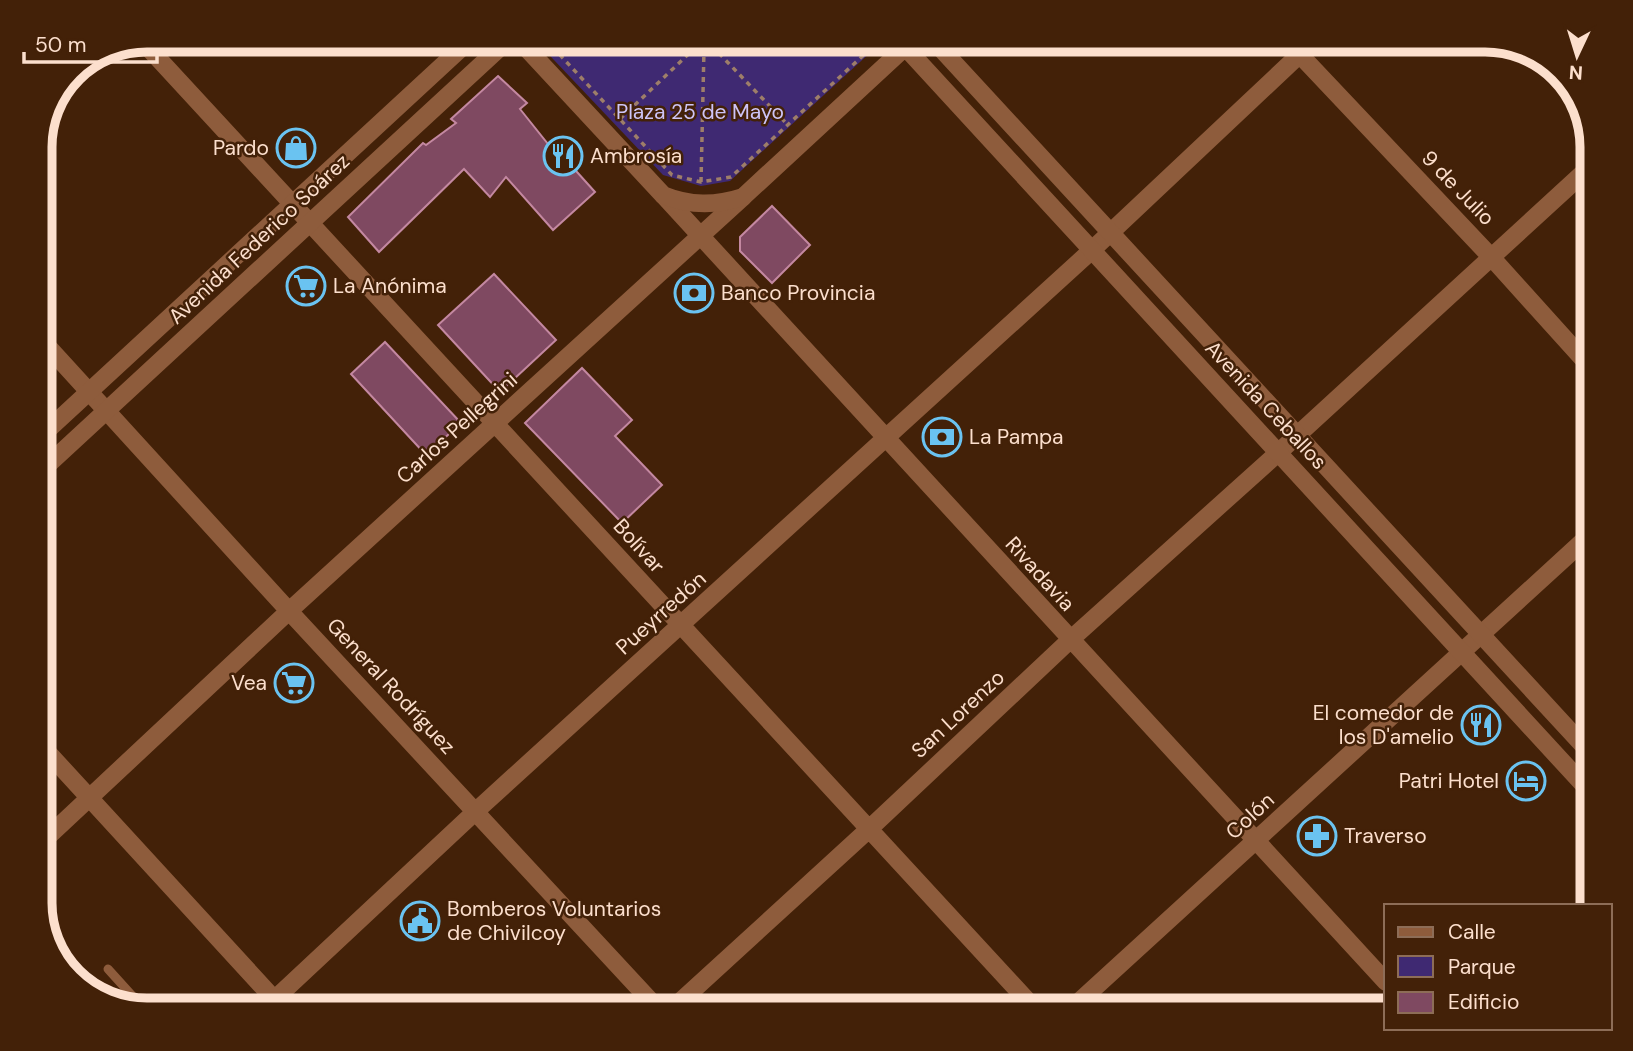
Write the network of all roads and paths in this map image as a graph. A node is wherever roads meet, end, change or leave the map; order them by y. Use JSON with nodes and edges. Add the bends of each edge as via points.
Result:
{"nodes":[{"id":1,"x":152,"y":52,"type":"edge"},
{"id":2,"x":457,"y":52,"type":"edge"},
{"id":3,"x":495,"y":52,"type":"edge"},
{"id":4,"x":530,"y":52,"type":"edge"},
{"id":5,"x":557,"y":52,"type":"edge"},
{"id":6,"x":691,"y":52,"type":"edge"},
{"id":7,"x":704,"y":52,"type":"edge"},
{"id":8,"x":718,"y":52,"type":"edge"},
{"id":9,"x":867,"y":52,"type":"edge"},
{"id":10,"x":901,"y":52,"type":"edge"},
{"id":11,"x":917,"y":52,"type":"edge"},
{"id":12,"x":944,"y":52,"type":"edge"},
{"id":13,"x":1301,"y":52,"type":"edge"},
{"id":14,"x":1299,"y":54,"type":"junction"},
{"id":15,"x":620,"y":120,"type":"junction"},
{"id":16,"x":788,"y":125,"type":"junction"},
{"id":17,"x":1580,"y":175,"type":"edge"},
{"id":18,"x":701,"y":182,"type":"junction"},
{"id":19,"x":663,"y":195,"type":"junction"},
{"id":20,"x":743,"y":197,"type":"junction"},
{"id":21,"x":293,"y":204,"type":"junction"},
{"id":22,"x":310,"y":223,"type":"junction"},
{"id":23,"x":1110,"y":232,"type":"junction"},
{"id":24,"x":702,"y":236,"type":"junction"},
{"id":25,"x":1092,"y":250,"type":"junction"},
{"id":26,"x":1492,"y":257,"type":"junction"},
{"id":27,"x":53,"y":352,"type":"edge"},
{"id":28,"x":1580,"y":355,"type":"edge"},
{"id":29,"x":90,"y":391,"type":"junction"},
{"id":30,"x":107,"y":410,"type":"junction"},
{"id":31,"x":496,"y":423,"type":"junction"},
{"id":32,"x":53,"y":425,"type":"edge"},
{"id":33,"x":1297,"y":436,"type":"junction"},
{"id":34,"x":884,"y":437,"type":"junction"},
{"id":35,"x":1279,"y":452,"type":"junction"},
{"id":36,"x":53,"y":460,"type":"edge"},
{"id":37,"x":1580,"y":544,"type":"edge"},
{"id":38,"x":289,"y":611,"type":"junction"},
{"id":39,"x":681,"y":625,"type":"junction"},
{"id":40,"x":1480,"y":634,"type":"junction"},
{"id":41,"x":1070,"y":640,"type":"junction"},
{"id":42,"x":1460,"y":652,"type":"junction"},
{"id":43,"x":1580,"y":742,"type":"edge"},
{"id":44,"x":53,"y":758,"type":"edge"},
{"id":45,"x":1580,"y":781,"type":"edge"},
{"id":46,"x":91,"y":798,"type":"junction"},
{"id":47,"x":476,"y":811,"type":"junction"},
{"id":48,"x":868,"y":830,"type":"junction"},
{"id":49,"x":53,"y":832,"type":"edge"},
{"id":50,"x":1256,"y":841,"type":"junction"},
{"id":51,"x":108,"y":969,"type":"dead end"},
{"id":52,"x":1384,"y":980,"type":"edge"},
{"id":53,"x":135,"y":998,"type":"edge"},
{"id":54,"x":266,"y":998,"type":"edge"},
{"id":55,"x":283,"y":998,"type":"edge"},
{"id":56,"x":648,"y":998,"type":"edge"},
{"id":57,"x":684,"y":998,"type":"edge"},
{"id":58,"x":1025,"y":998,"type":"edge"},
{"id":59,"x":1083,"y":998,"type":"edge"}],
"edges":[{"from":1,"to":21,"type":"street","name":"Bolívar"},
{"from":2,"to":21,"type":"street","name":"Avenida Federico Soárez"},
{"from":3,"to":22,"type":"street","name":"Avenida Federico Soárez"},
{"from":4,"to":19,"type":"street","name":"Rivadavia"},
{"from":5,"to":15,"type":"path"},
{"from":6,"to":15,"type":"path"},
{"from":7,"to":18,"type":"path"},
{"from":8,"to":16,"type":"path"},
{"from":9,"to":16,"type":"path"},
{"from":10,"to":20,"type":"street","name":"Carlos Pellegrini"},
{"from":11,"to":25,"type":"street","name":"Avenida Ceballos"},
{"from":12,"to":23,"type":"street","name":"Avenida Ceballos"},
{"from":13,"to":14,"type":"street","name":"Pueyrredón"},
{"from":14,"to":23,"type":"street","name":"Pueyrredón"},
{"from":14,"to":26,"type":"street","name":"9 de Julio"},
{"from":15,"to":18,"type":"path","via":[[671,175]]},
{"from":16,"to":18,"type":"path","via":[[731,177]]},
{"from":17,"to":26,"type":"street","name":"San Lorenzo"},
{"from":19,"to":20,"type":"street","via":[[702,205]]},
{"from":19,"to":24,"type":"street","name":"Rivadavia"},
{"from":20,"to":24,"type":"street","name":"Carlos Pellegrini"},
{"from":21,"to":22,"type":"street","name":"Bolívar"},
{"from":21,"to":29,"type":"street","name":"Avenida Federico Soárez"},
{"from":22,"to":30,"type":"street","name":"Avenida Federico Soárez"},
{"from":22,"to":31,"type":"street","name":"Bolívar"},
{"from":23,"to":25,"type":"street","name":"Pueyrredón"},
{"from":23,"to":33,"type":"street","name":"Avenida Ceballos"},
{"from":24,"to":31,"type":"street","name":"Carlos Pellegrini"},
{"from":24,"to":34,"type":"street","name":"Rivadavia"},
{"from":25,"to":34,"type":"street","name":"Pueyrredón"},
{"from":25,"to":35,"type":"street","name":"Avenida Ceballos"},
{"from":26,"to":28,"type":"street","name":"9 de Julio"},
{"from":26,"to":33,"type":"street","name":"San Lorenzo"},
{"from":27,"to":29,"type":"street","name":"General Rodríguez"},
{"from":29,"to":30,"type":"street","name":"General Rodríguez"},
{"from":29,"to":32,"type":"street","name":"Avenida Federico Soárez"},
{"from":30,"to":36,"type":"street","name":"Avenida Federico Soárez"},
{"from":30,"to":38,"type":"street","name":"General Rodríguez"},
{"from":31,"to":38,"type":"street","name":"Carlos Pellegrini"},
{"from":31,"to":39,"type":"street","name":"Bolívar"},
{"from":33,"to":35,"type":"street","name":"San Lorenzo"},
{"from":33,"to":40,"type":"street","name":"Avenida Ceballos"},
{"from":34,"to":39,"type":"street","name":"Pueyrredón"},
{"from":34,"to":41,"type":"street","name":"Rivadavia"},
{"from":35,"to":41,"type":"street","name":"San Lorenzo"},
{"from":35,"to":42,"type":"street","name":"Avenida Ceballos"},
{"from":37,"to":40,"type":"street","name":"Colón"},
{"from":38,"to":46,"type":"street","name":"Carlos Pellegrini"},
{"from":38,"to":47,"type":"street","name":"General Rodríguez"},
{"from":39,"to":47,"type":"street","name":"Pueyrredón"},
{"from":39,"to":48,"type":"street","name":"Bolívar"},
{"from":40,"to":42,"type":"street","name":"Colón"},
{"from":40,"to":43,"type":"street","name":"Avenida Ceballos"},
{"from":41,"to":48,"type":"street","name":"San Lorenzo"},
{"from":41,"to":50,"type":"street","name":"Rivadavia"},
{"from":42,"to":45,"type":"street","name":"Avenida Ceballos"},
{"from":42,"to":50,"type":"street","name":"Colón"},
{"from":44,"to":46,"type":"street"},
{"from":46,"to":49,"type":"street","name":"Carlos Pellegrini"},
{"from":46,"to":54,"type":"street"},
{"from":47,"to":55,"type":"street","name":"Pueyrredón"},
{"from":47,"to":56,"type":"street","name":"General Rodríguez"},
{"from":48,"to":57,"type":"street","name":"San Lorenzo"},
{"from":48,"to":58,"type":"street","name":"Bolívar"},
{"from":50,"to":52,"type":"street","name":"Rivadavia"},
{"from":50,"to":59,"type":"street","name":"Colón"},
{"from":51,"to":53,"type":"lane"}]}
